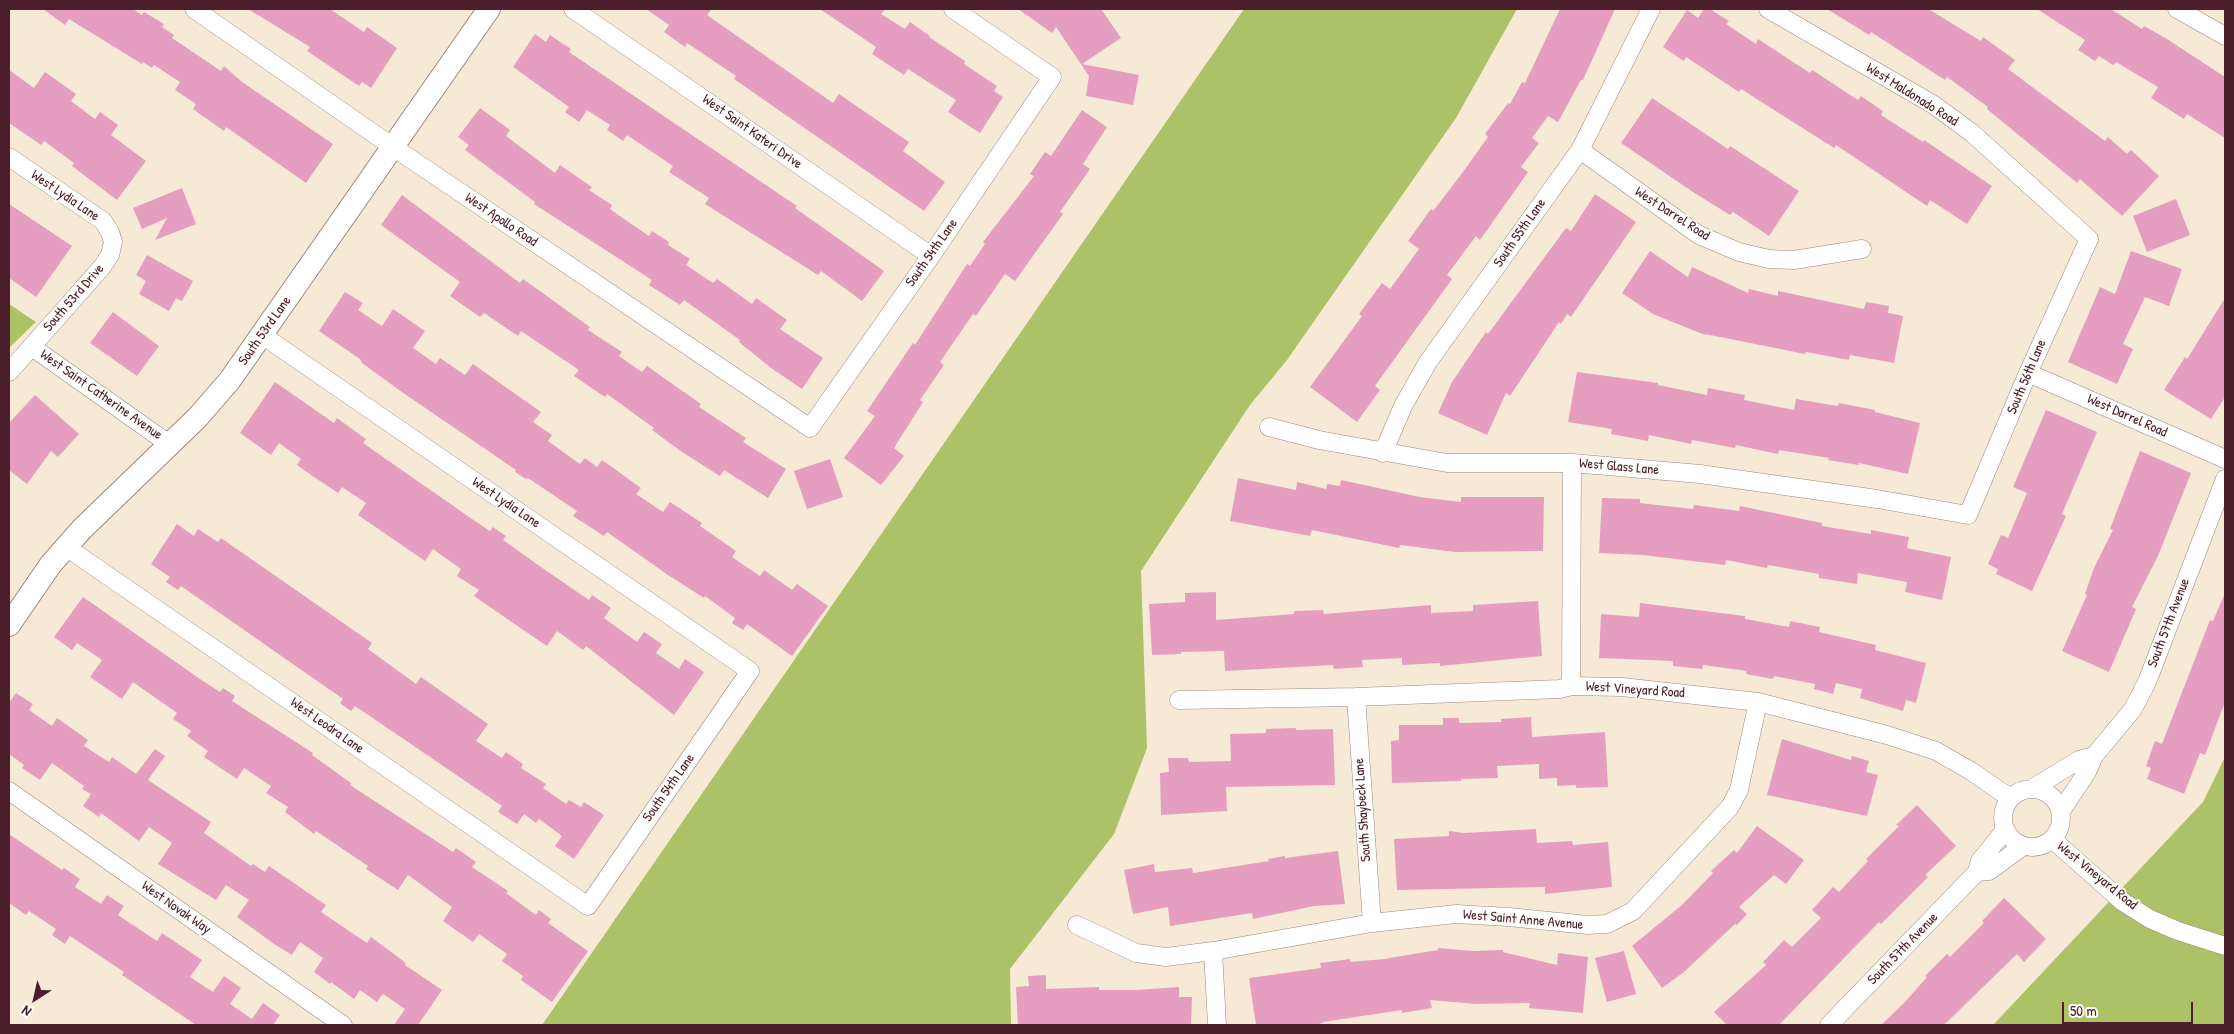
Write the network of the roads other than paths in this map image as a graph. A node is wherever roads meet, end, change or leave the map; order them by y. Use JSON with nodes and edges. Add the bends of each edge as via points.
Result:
{"nodes":[{"id":1,"x":194,"y":9,"type":"edge"},
{"id":2,"x":488,"y":9,"type":"edge"},
{"id":3,"x":573,"y":9,"type":"edge"},
{"id":4,"x":1651,"y":9,"type":"edge"},
{"id":5,"x":1768,"y":9,"type":"edge"},
{"id":6,"x":2177,"y":9,"type":"edge"},
{"id":7,"x":958,"y":10,"type":"edge"},
{"id":8,"x":2225,"y":36,"type":"edge"},
{"id":9,"x":393,"y":147,"type":"junction"},
{"id":10,"x":1580,"y":150,"type":"junction"},
{"id":11,"x":9,"y":157,"type":"edge"},
{"id":12,"x":2089,"y":239,"type":"joint"},
{"id":13,"x":113,"y":242,"type":"joint"},
{"id":14,"x":1862,"y":249,"type":"dead end"},
{"id":15,"x":931,"y":256,"type":"junction"},
{"id":16,"x":262,"y":336,"type":"junction"},
{"id":17,"x":32,"y":347,"type":"junction"},
{"id":18,"x":9,"y":372,"type":"edge"},
{"id":19,"x":2028,"y":373,"type":"junction"},
{"id":20,"x":1269,"y":427,"type":"dead end"},
{"id":21,"x":810,"y":428,"type":"joint"},
{"id":22,"x":169,"y":444,"type":"junction"},
{"id":23,"x":1383,"y":453,"type":"junction"},
{"id":24,"x":2225,"y":460,"type":"edge"},
{"id":25,"x":1572,"y":463,"type":"junction"},
{"id":26,"x":2225,"y":479,"type":"edge"},
{"id":27,"x":1968,"y":515,"type":"joint"},
{"id":28,"x":66,"y":547,"type":"junction"},
{"id":29,"x":9,"y":625,"type":"edge"},
{"id":30,"x":750,"y":671,"type":"joint"},
{"id":31,"x":1571,"y":686,"type":"junction"},
{"id":32,"x":1356,"y":697,"type":"junction"},
{"id":33,"x":1179,"y":700,"type":"dead end"},
{"id":34,"x":1758,"y":702,"type":"junction"},
{"id":35,"x":2094,"y":756,"type":"junction"},
{"id":36,"x":2033,"y":788,"type":"junction"},
{"id":37,"x":9,"y":791,"type":"edge"},
{"id":38,"x":2010,"y":798,"type":"junction"},
{"id":39,"x":2061,"y":811,"type":"junction"},
{"id":40,"x":2005,"y":830,"type":"junction"},
{"id":41,"x":2052,"y":839,"type":"junction"},
{"id":42,"x":2023,"y":846,"type":"junction"},
{"id":43,"x":1977,"y":872,"type":"junction"},
{"id":44,"x":588,"y":906,"type":"joint"},
{"id":45,"x":1372,"y":924,"type":"junction"},
{"id":46,"x":1077,"y":925,"type":"dead end"},
{"id":47,"x":2225,"y":946,"type":"edge"},
{"id":48,"x":1213,"y":951,"type":"junction"},
{"id":49,"x":343,"y":1025,"type":"edge"},
{"id":50,"x":1217,"y":1025,"type":"edge"},
{"id":51,"x":1829,"y":1025,"type":"edge"}],
"edges":[{"from":1,"to":9,"type":"street","name":"West Apollo Road"},
{"from":2,"to":9,"type":"street","name":"South 53rd Lane"},
{"from":3,"to":15,"type":"street","name":"West Saint Kateri Drive"},
{"from":4,"to":10,"type":"street","name":"South 55th Lane"},
{"from":5,"to":12,"type":"street","name":"West Maldonado Road","via":[[1934,105],[1972,134]]},
{"from":6,"to":8,"type":"street"},
{"from":7,"to":15,"type":"street","name":"South 54th Lane","via":[[1052,76]]},
{"from":9,"to":16,"type":"street","name":"South 53rd Lane"},
{"from":9,"to":21,"type":"street","name":"West Apollo Road"},
{"from":10,"to":14,"type":"street","name":"West Darrel Road","via":[[1699,235],[1738,252],[1769,259],[1794,260]]},
{"from":10,"to":23,"type":"street","name":"South 55th Lane","via":[[1428,362],[1403,406]]},
{"from":11,"to":13,"type":"street","name":"West Lydia Lane","via":[[103,221]]},
{"from":12,"to":19,"type":"street","name":"South 56th Lane"},
{"from":13,"to":17,"type":"street","name":"South 53rd Drive","via":[[102,267]]},
{"from":15,"to":21,"type":"street","name":"South 54th Lane"},
{"from":16,"to":22,"type":"street","name":"South 53rd Lane","via":[[213,401]]},
{"from":16,"to":30,"type":"street","name":"West Lydia Lane"},
{"from":17,"to":18,"type":"street","name":"South 53rd Drive"},
{"from":17,"to":22,"type":"street","name":"West Saint Catherine Avenue"},
{"from":19,"to":24,"type":"street","name":"West Darrel Road"},
{"from":19,"to":27,"type":"street","name":"South 56th Lane"},
{"from":20,"to":23,"type":"street","name":"West Glass Lane"},
{"from":22,"to":28,"type":"street","name":"South 53rd Lane"},
{"from":23,"to":25,"type":"street","name":"West Glass Lane","via":[[1446,463]]},
{"from":25,"to":27,"type":"street","name":"West Glass Lane","via":[[1700,474]]},
{"from":25,"to":31,"type":"street"},
{"from":26,"to":35,"type":"street","name":"South 57th Avenue","via":[[2146,682],[2133,709]]},
{"from":28,"to":29,"type":"street","name":"South 53rd Lane"},
{"from":28,"to":44,"type":"street","name":"West Leodra Lane"},
{"from":30,"to":44,"type":"street","name":"South 54th Lane"},
{"from":31,"to":32,"type":"street","name":"West Vineyard Road"},
{"from":31,"to":34,"type":"street","name":"West Vineyard Road","via":[[1622,687]]},
{"from":32,"to":33,"type":"street","name":"West Vineyard Road"},
{"from":32,"to":45,"type":"street","name":"South Shaybeck Lane"},
{"from":34,"to":38,"type":"street","name":"West Vineyard Road","via":[[1936,750]]},
{"from":34,"to":45,"type":"street","name":"West Saint Anne Avenue","via":[[1739,790],[1730,807],[1633,911],[1607,924],[1588,925],[1456,914]]},
{"from":35,"to":36,"type":"street","name":"South 57th Avenue","via":[[2079,760]]},
{"from":35,"to":39,"type":"street","name":"South 57th Avenue"},
{"from":36,"to":38,"type":"street","name":"South 57th Avenue","via":[[2020,790]]},
{"from":36,"to":39,"type":"street","via":[[2051,795]]},
{"from":37,"to":49,"type":"street","name":"West Novak Way"},
{"from":38,"to":40,"type":"street","via":[[2003,813]]},
{"from":39,"to":41,"type":"street","name":"South 57th Avenue","via":[[2060,827]]},
{"from":40,"to":42,"type":"street"},
{"from":40,"to":43,"type":"street","name":"South 57th Avenue","via":[[1980,861]]},
{"from":41,"to":42,"type":"street","name":"South 57th Avenue","via":[[2038,846]]},
{"from":41,"to":47,"type":"street","name":"West Vineyard Road","via":[[2123,902],[2178,931]]},
{"from":42,"to":43,"type":"street","name":"South 57th Avenue","via":[[1988,871]]},
{"from":43,"to":51,"type":"street","name":"South 57th Avenue"},
{"from":45,"to":48,"type":"street","name":"West Saint Anne Avenue"},
{"from":46,"to":48,"type":"street","name":"West Saint Anne Avenue","via":[[1136,953],[1166,957]]},
{"from":48,"to":50,"type":"street"}]}
